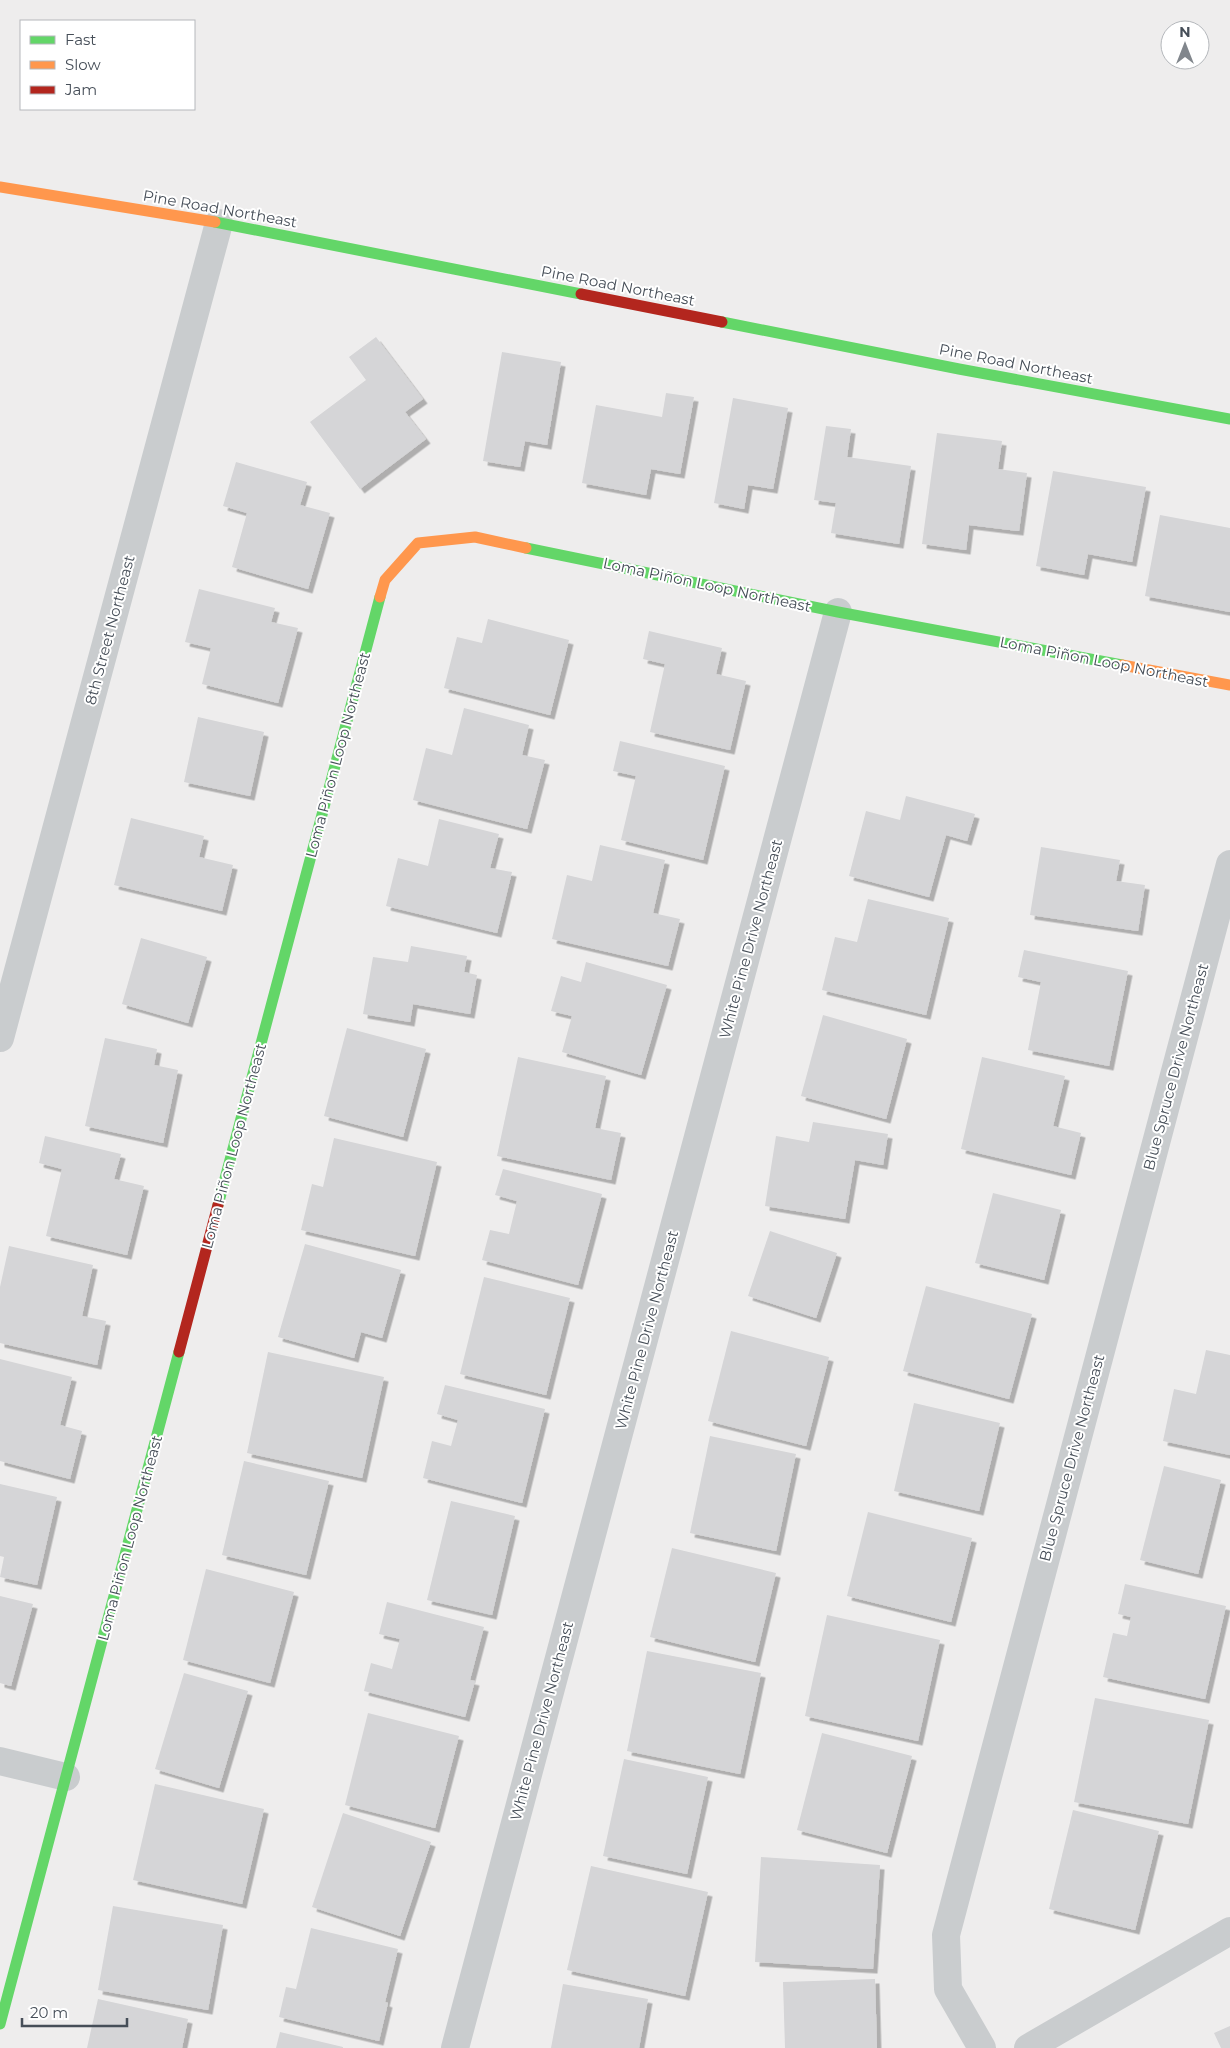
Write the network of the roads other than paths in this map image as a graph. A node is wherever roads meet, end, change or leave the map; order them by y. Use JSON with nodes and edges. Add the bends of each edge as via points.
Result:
{"nodes":[{"id":1,"x":0,"y":187,"type":"edge"},
{"id":2,"x":219,"y":222,"type":"junction"},
{"id":3,"x":1230,"y":419,"type":"edge"},
{"id":4,"x":838,"y":612,"type":"junction"},
{"id":5,"x":1230,"y":685,"type":"edge"},
{"id":6,"x":1230,"y":864,"type":"edge"},
{"id":7,"x":0,"y":1038,"type":"edge"},
{"id":8,"x":0,"y":1761,"type":"edge"},
{"id":9,"x":66,"y":1777,"type":"junction"},
{"id":10,"x":1230,"y":1931,"type":"edge"},
{"id":11,"x":0,"y":2024,"type":"edge"},
{"id":12,"x":455,"y":2048,"type":"edge"},
{"id":13,"x":982,"y":2048,"type":"edge"},
{"id":14,"x":1028,"y":2048,"type":"edge"}],
"edges":[{"from":1,"to":2,"type":"street","name":"Pine Road Northeast"},
{"from":2,"to":3,"type":"street","name":"Pine Road Northeast","via":[[959,369]]},
{"from":2,"to":7,"type":"street","name":"8th Street Northeast"},
{"from":4,"to":5,"type":"street","name":"Loma Piñon Loop Northeast"},
{"from":4,"to":9,"type":"street","name":"Loma Piñon Loop Northeast","via":[[475,537],[418,542],[384,580]]},
{"from":4,"to":12,"type":"street","name":"White Pine Drive Northeast"},
{"from":6,"to":13,"type":"street","name":"Blue Spruce Drive Northeast","via":[[946,1935],[948,1989]]},
{"from":8,"to":9,"type":"street"},
{"from":9,"to":11,"type":"street","name":"Loma Piñon Loop Northeast"},
{"from":10,"to":14,"type":"street"}]}
